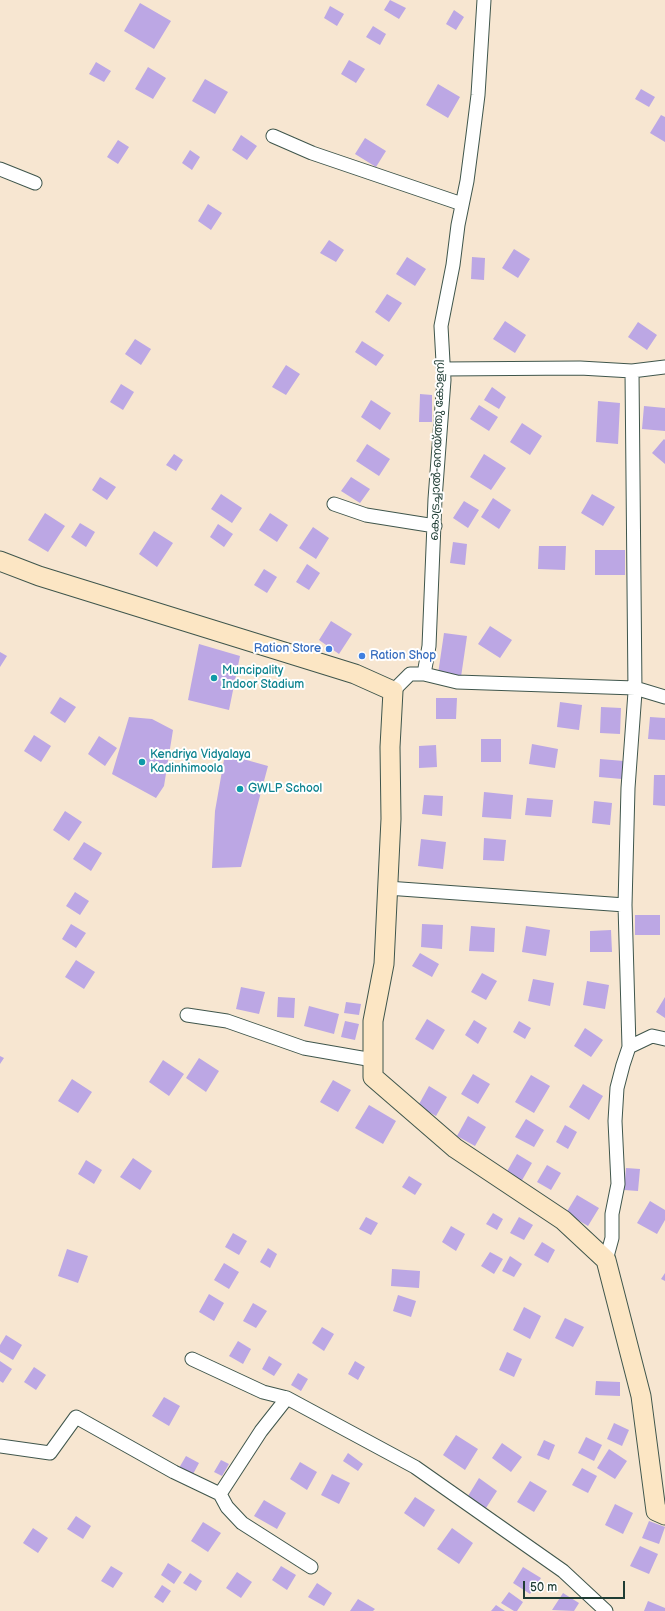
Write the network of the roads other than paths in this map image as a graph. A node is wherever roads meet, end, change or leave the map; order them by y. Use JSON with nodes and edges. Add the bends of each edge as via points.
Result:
{"nodes":[{"id":1,"x":484,"y":0,"type":"edge"},
{"id":2,"x":273,"y":136,"type":"dead end"},
{"id":3,"x":0,"y":169,"type":"edge"},
{"id":4,"x":36,"y":183,"type":"dead end"},
{"id":5,"x":462,"y":204,"type":"junction"},
{"id":6,"x":665,"y":367,"type":"edge"},
{"id":7,"x":443,"y":369,"type":"junction"},
{"id":8,"x":632,"y":371,"type":"junction"},
{"id":9,"x":334,"y":504,"type":"dead end"},
{"id":10,"x":435,"y":526,"type":"junction"},
{"id":11,"x":0,"y":561,"type":"edge"},
{"id":12,"x":424,"y":674,"type":"junction"},
{"id":13,"x":635,"y":688,"type":"junction"},
{"id":14,"x":393,"y":691,"type":"junction"},
{"id":15,"x":665,"y":697,"type":"edge"},
{"id":16,"x":387,"y":888,"type":"junction"},
{"id":17,"x":625,"y":905,"type":"junction"},
{"id":18,"x":187,"y":1015,"type":"dead end"},
{"id":19,"x":665,"y":1039,"type":"edge"},
{"id":20,"x":629,"y":1047,"type":"junction"},
{"id":21,"x":373,"y":1060,"type":"junction"},
{"id":22,"x":606,"y":1260,"type":"junction"},
{"id":23,"x":192,"y":1359,"type":"dead end"},
{"id":24,"x":287,"y":1398,"type":"junction"},
{"id":25,"x":0,"y":1446,"type":"edge"},
{"id":26,"x":220,"y":1494,"type":"junction"},
{"id":27,"x":665,"y":1515,"type":"edge"},
{"id":28,"x":311,"y":1567,"type":"dead end"},
{"id":29,"x":606,"y":1611,"type":"edge"}],
"edges":[{"from":1,"to":5,"type":"street","name":"കൊട്രച്ചാൽ-നെയ്ത്തു കോളനി","via":[[478,95]]},
{"from":2,"to":5,"type":"street","via":[[312,153]]},
{"from":3,"to":4,"type":"street"},
{"from":5,"to":7,"type":"street","name":"കൊട്രച്ചാൽ-നെയ്ത്തു കോളനി","via":[[441,326]]},
{"from":6,"to":8,"type":"street"},
{"from":7,"to":8,"type":"street","via":[[580,368]]},
{"from":7,"to":10,"type":"street","name":"കൊട്രച്ചാൽ-നെയ്ത്തു കോളനി"},
{"from":8,"to":13,"type":"street"},
{"from":9,"to":10,"type":"street","via":[[366,515]]},
{"from":10,"to":12,"type":"street","name":"കൊട്രച്ചാൽ-നെയ്ത്തു കോളനി","via":[[429,646]]},
{"from":11,"to":14,"type":"main road","via":[[39,576],[355,674]]},
{"from":12,"to":13,"type":"street","via":[[457,682]]},
{"from":12,"to":14,"type":"street","via":[[410,674]]},
{"from":13,"to":15,"type":"street"},
{"from":13,"to":17,"type":"street","via":[[628,788]]},
{"from":14,"to":16,"type":"main road"},
{"from":16,"to":17,"type":"street"},
{"from":16,"to":21,"type":"main road","via":[[384,964],[373,1021]]},
{"from":17,"to":20,"type":"street"},
{"from":18,"to":21,"type":"street","via":[[227,1021],[304,1048]]},
{"from":19,"to":20,"type":"street","via":[[652,1036]]},
{"from":20,"to":22,"type":"street","via":[[617,1088],[615,1122],[618,1184],[612,1214],[612,1238]]},
{"from":21,"to":22,"type":"main road","via":[[373,1077],[455,1148],[563,1220]]},
{"from":22,"to":27,"type":"main road","via":[[641,1396],[656,1511]]},
{"from":23,"to":24,"type":"street","via":[[263,1392]]},
{"from":24,"to":26,"type":"street","via":[[261,1431]]},
{"from":24,"to":29,"type":"street","via":[[415,1467],[562,1571]]},
{"from":25,"to":26,"type":"street","via":[[50,1454],[76,1417],[174,1472]]},
{"from":26,"to":28,"type":"street","via":[[227,1507],[242,1523]]}]}
